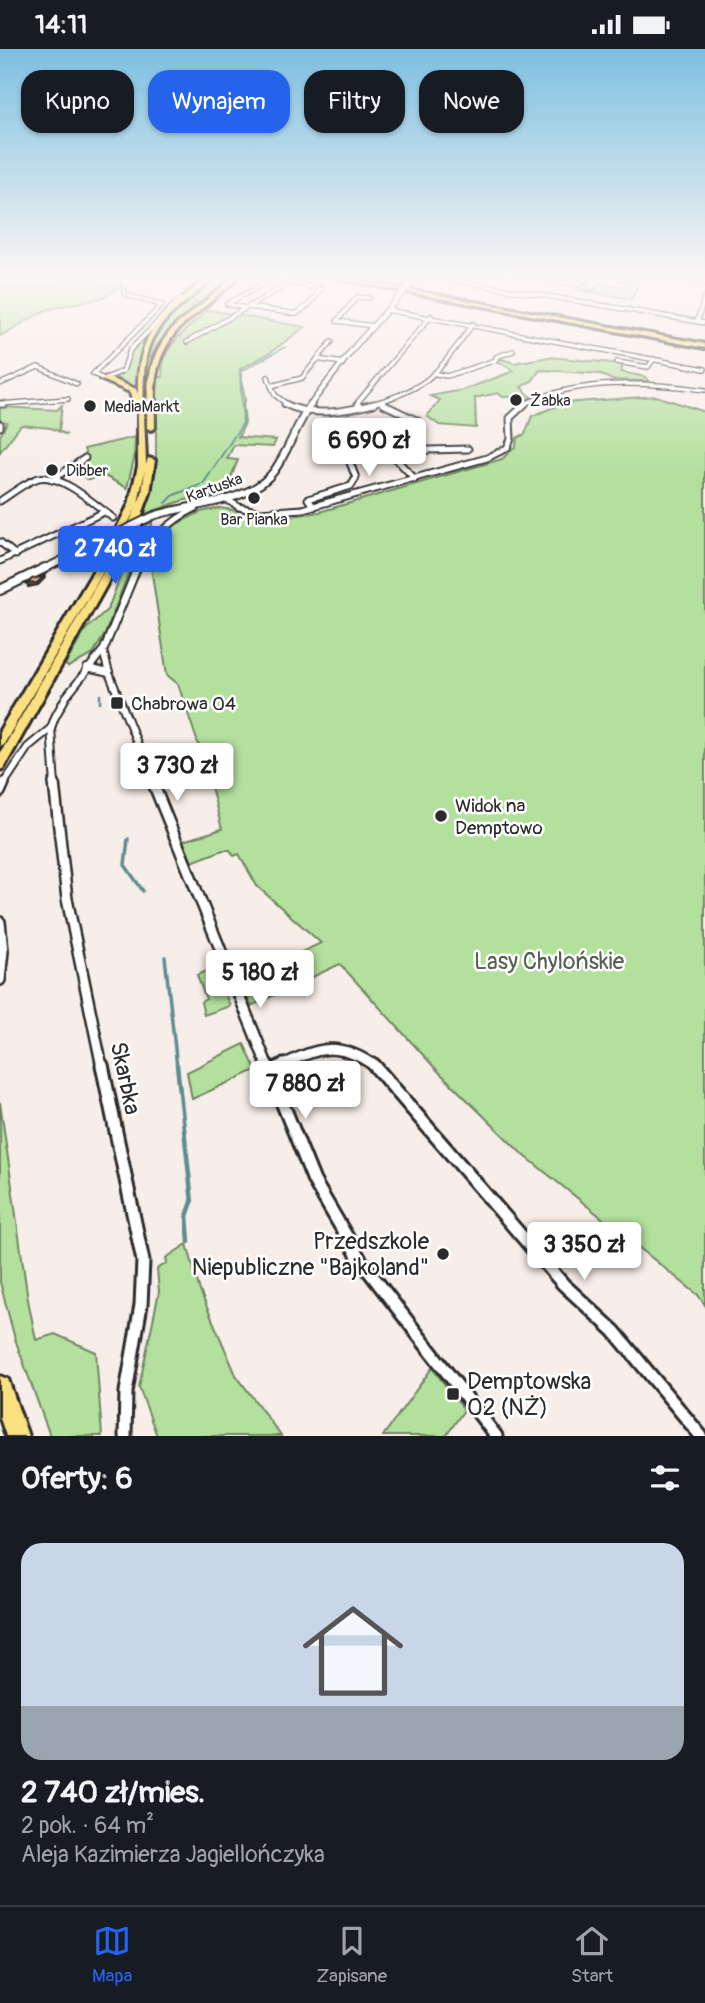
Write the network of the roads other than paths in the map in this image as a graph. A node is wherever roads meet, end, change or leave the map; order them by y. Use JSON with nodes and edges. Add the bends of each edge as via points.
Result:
{"nodes":[{"id":1,"x":122,"y":344,"type":"edge"},
{"id":2,"x":136,"y":344,"type":"edge"},
{"id":3,"x":147,"y":344,"type":"edge"},
{"id":4,"x":162,"y":344,"type":"edge"},
{"id":5,"x":330,"y":344,"type":"edge"},
{"id":6,"x":359,"y":344,"type":"edge"},
{"id":7,"x":407,"y":344,"type":"edge"},
{"id":8,"x":458,"y":344,"type":"edge"},
{"id":9,"x":575,"y":344,"type":"edge"},
{"id":10,"x":117,"y":349,"type":"junction"},
{"id":11,"x":130,"y":350,"type":"junction"},
{"id":12,"x":513,"y":351,"type":"dead end"},
{"id":13,"x":317,"y":359,"type":"junction"},
{"id":14,"x":654,"y":359,"type":"junction"},
{"id":15,"x":617,"y":362,"type":"dead end"},
{"id":16,"x":343,"y":363,"type":"junction"},
{"id":17,"x":705,"y":369,"type":"edge"},
{"id":18,"x":436,"y":374,"type":"junction"},
{"id":19,"x":268,"y":377,"type":"dead end"},
{"id":20,"x":104,"y":379,"type":"junction"},
{"id":21,"x":0,"y":384,"type":"edge"},
{"id":22,"x":77,"y":384,"type":"dead end"},
{"id":23,"x":271,"y":386,"type":"junction"},
{"id":24,"x":705,"y":390,"type":"edge"},
{"id":25,"x":68,"y":399,"type":"dead end"},
{"id":26,"x":379,"y":402,"type":"junction"},
{"id":27,"x":0,"y":404,"type":"edge"},
{"id":28,"x":359,"y":407,"type":"junction"},
{"id":29,"x":306,"y":411,"type":"junction"},
{"id":30,"x":418,"y":421,"type":"dead end"},
{"id":31,"x":143,"y":425,"type":"junction"},
{"id":32,"x":335,"y":438,"type":"dead end"},
{"id":33,"x":468,"y":449,"type":"dead end"},
{"id":34,"x":85,"y":458,"type":"dead end"},
{"id":35,"x":415,"y":479,"type":"junction"},
{"id":36,"x":52,"y":480,"type":"junction"},
{"id":37,"x":224,"y":498,"type":"junction"},
{"id":38,"x":0,"y":501,"type":"edge"},
{"id":39,"x":314,"y":507,"type":"junction"},
{"id":40,"x":104,"y":512,"type":"junction"},
{"id":41,"x":162,"y":512,"type":"junction"},
{"id":42,"x":113,"y":518,"type":"dead end"},
{"id":43,"x":172,"y":519,"type":"junction"},
{"id":44,"x":0,"y":543,"type":"edge"},
{"id":45,"x":16,"y":555,"type":"junction"},
{"id":46,"x":0,"y":561,"type":"edge"},
{"id":47,"x":0,"y":590,"type":"edge"},
{"id":48,"x":103,"y":651,"type":"junction"},
{"id":49,"x":87,"y":668,"type":"junction"},
{"id":50,"x":109,"y":673,"type":"junction"},
{"id":51,"x":51,"y":728,"type":"junction"},
{"id":52,"x":0,"y":741,"type":"edge"},
{"id":53,"x":0,"y":765,"type":"edge"},
{"id":54,"x":0,"y":792,"type":"edge"},
{"id":55,"x":0,"y":922,"type":"edge"},
{"id":56,"x":0,"y":981,"type":"edge"},
{"id":57,"x":269,"y":1073,"type":"junction"},
{"id":58,"x":0,"y":1387,"type":"edge"},
{"id":59,"x":17,"y":1436,"type":"edge"},
{"id":60,"x":125,"y":1436,"type":"edge"},
{"id":61,"x":496,"y":1436,"type":"edge"},
{"id":62,"x":701,"y":1436,"type":"edge"}],
"edges":[{"from":1,"to":10,"type":"street"},
{"from":2,"to":11,"type":"street"},
{"from":3,"to":31,"type":"highway","via":[[141,369]]},
{"from":4,"to":53,"type":"highway","via":[[153,365],[149,478],[137,519]]},
{"from":5,"to":13,"type":"street"},
{"from":6,"to":16,"type":"street","name":"Kartuska"},
{"from":7,"to":28,"type":"street","via":[[358,402]]},
{"from":8,"to":18,"type":"street"},
{"from":9,"to":14,"type":"street"},
{"from":10,"to":11,"type":"street"},
{"from":10,"to":20,"type":"street","via":[[93,374]]},
{"from":11,"to":20,"type":"street","via":[[123,371]]},
{"from":12,"to":18,"type":"street","via":[[449,376]]},
{"from":13,"to":16,"type":"street"},
{"from":13,"to":23,"type":"street","via":[[305,378]]},
{"from":14,"to":15,"type":"street","via":[[648,367]]},
{"from":14,"to":17,"type":"street"},
{"from":16,"to":29,"type":"street","name":"Kartuska"},
{"from":18,"to":26,"type":"street"},
{"from":19,"to":23,"type":"street"},
{"from":20,"to":31,"type":"highway","via":[[135,393]]},
{"from":21,"to":22,"type":"street","via":[[38,367]]},
{"from":23,"to":29,"type":"street","via":[[280,401]]},
{"from":24,"to":35,"type":"street","via":[[603,384],[564,391],[514,410],[510,421],[513,441],[503,452]]},
{"from":25,"to":27,"type":"street"},
{"from":26,"to":28,"type":"street"},
{"from":26,"to":30,"type":"street"},
{"from":28,"to":29,"type":"street"},
{"from":29,"to":37,"type":"street","name":"Kartuska","via":[[270,477],[248,491]]},
{"from":31,"to":52,"type":"highway","via":[[141,475],[128,519]]},
{"from":32,"to":39,"type":"street","via":[[356,478],[351,486],[308,499]]},
{"from":33,"to":35,"type":"street","via":[[428,450],[396,459]]},
{"from":34,"to":36,"type":"street"},
{"from":35,"to":39,"type":"street"},
{"from":36,"to":38,"type":"street","via":[[39,478]]},
{"from":36,"to":40,"type":"street"},
{"from":37,"to":39,"type":"street","via":[[260,512]]},
{"from":37,"to":41,"type":"street"},
{"from":37,"to":43,"type":"street","name":"Kartuska"},
{"from":40,"to":42,"type":"street"},
{"from":40,"to":45,"type":"street"},
{"from":41,"to":43,"type":"street","name":"Kartuska"},
{"from":41,"to":47,"type":"street","bridge":true},
{"from":43,"to":48,"type":"street","name":"Kartuska","via":[[158,531],[139,562]]},
{"from":44,"to":45,"type":"street"},
{"from":45,"to":46,"type":"street"},
{"from":48,"to":49,"type":"street","name":"Kartuska"},
{"from":48,"to":50,"type":"street"},
{"from":49,"to":50,"type":"street"},
{"from":49,"to":51,"type":"street","name":"Kartuska"},
{"from":50,"to":57,"type":"street"},
{"from":51,"to":54,"type":"street","name":"Kartuska","via":[[30,747]]},
{"from":51,"to":60,"type":"street","name":"Skarbka","via":[[67,899],[143,1261],[144,1295],[126,1386]]},
{"from":55,"to":56,"type":"street","via":[[4,940]]},
{"from":57,"to":61,"type":"street","via":[[314,1181],[361,1261]]},
{"from":57,"to":62,"type":"street","via":[[313,1050],[331,1047],[360,1055],[379,1069],[563,1284],[614,1331]]},
{"from":58,"to":59,"type":"highway"}]}
